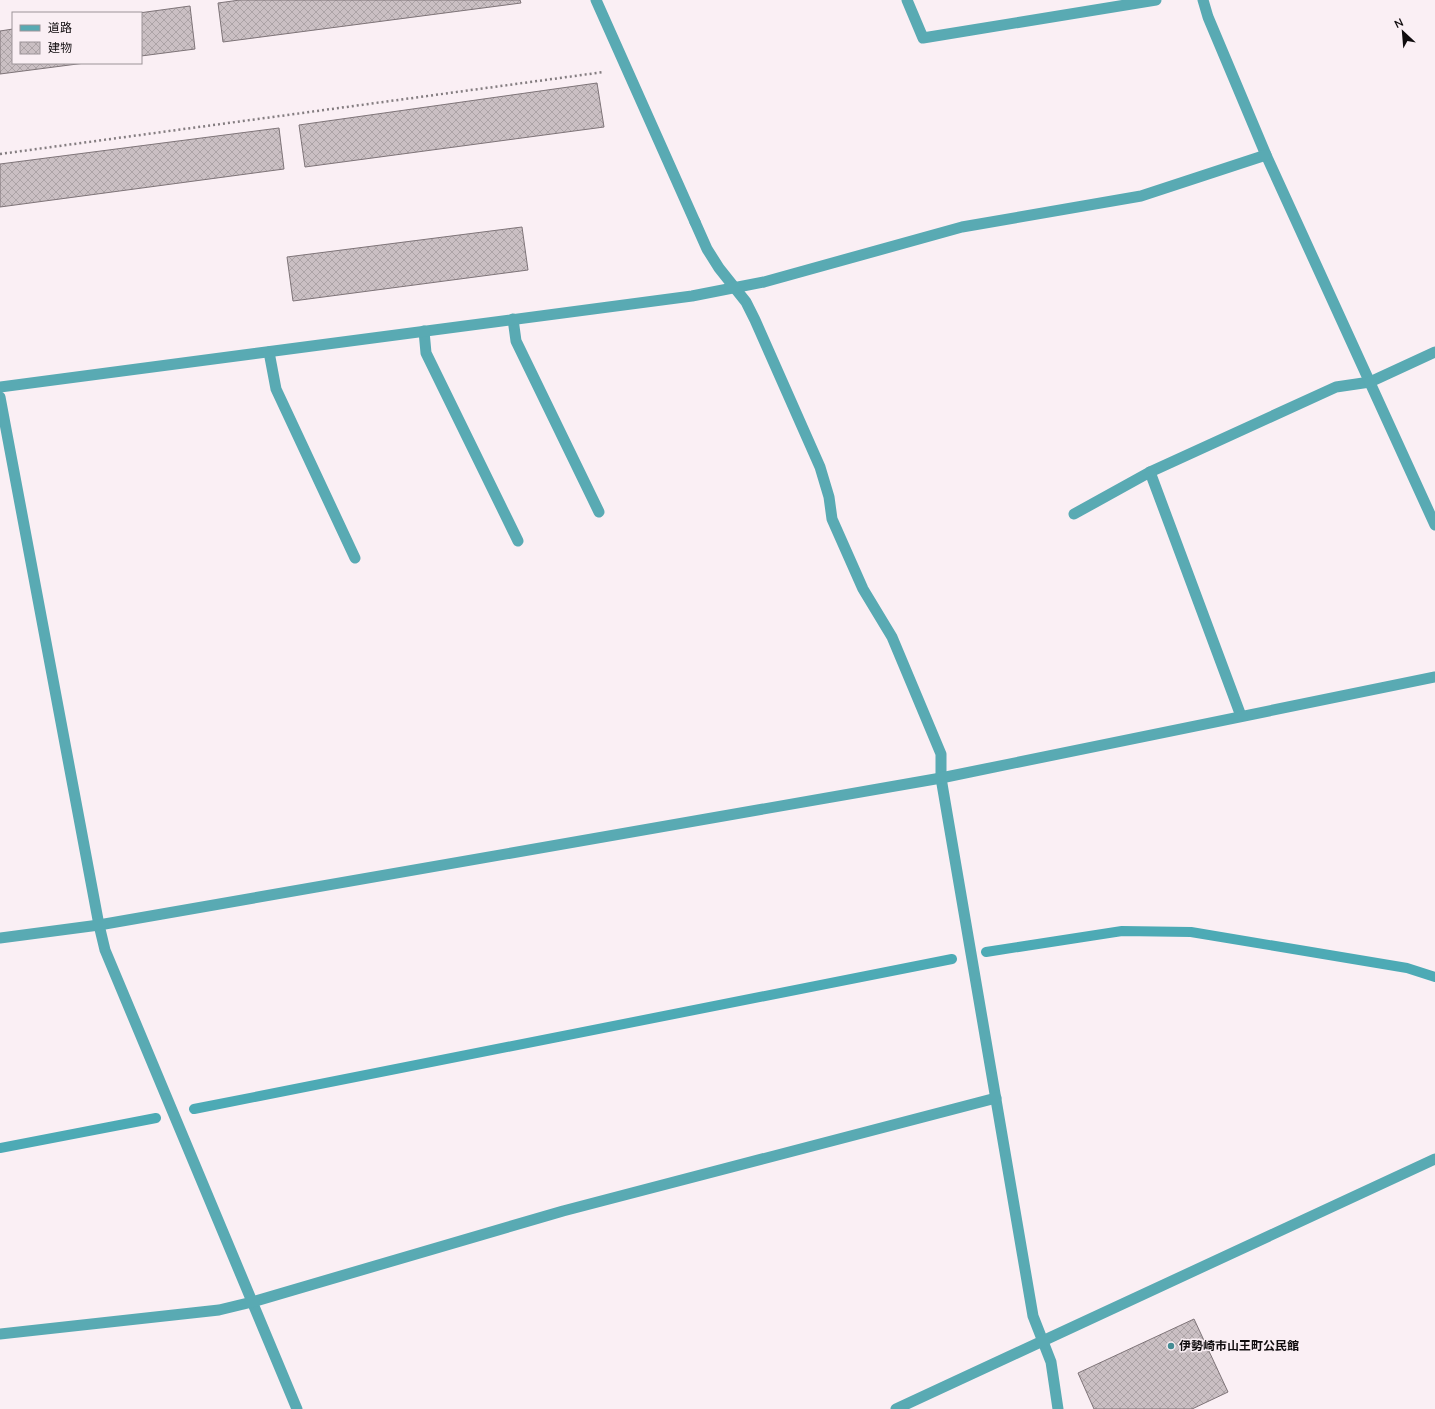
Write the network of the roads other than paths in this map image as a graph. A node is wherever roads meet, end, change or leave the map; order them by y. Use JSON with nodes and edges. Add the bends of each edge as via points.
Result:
{"nodes":[{"id":1,"x":596,"y":0,"type":"edge"},
{"id":2,"x":907,"y":0,"type":"edge"},
{"id":3,"x":1156,"y":0,"type":"edge"},
{"id":4,"x":1203,"y":0,"type":"edge"},
{"id":5,"x":1266,"y":155,"type":"junction"},
{"id":6,"x":735,"y":287,"type":"junction"},
{"id":7,"x":513,"y":319,"type":"junction"},
{"id":8,"x":424,"y":331,"type":"junction"},
{"id":9,"x":269,"y":352,"type":"junction"},
{"id":10,"x":1435,"y":352,"type":"edge"},
{"id":11,"x":1370,"y":382,"type":"junction"},
{"id":12,"x":0,"y":387,"type":"edge"},
{"id":13,"x":0,"y":397,"type":"edge"},
{"id":14,"x":1150,"y":472,"type":"junction"},
{"id":15,"x":598,"y":512,"type":"dead end"},
{"id":16,"x":1074,"y":514,"type":"dead end"},
{"id":17,"x":1435,"y":525,"type":"edge"},
{"id":18,"x":518,"y":541,"type":"dead end"},
{"id":19,"x":355,"y":558,"type":"dead end"},
{"id":20,"x":1435,"y":677,"type":"edge"},
{"id":21,"x":1241,"y":716,"type":"junction"},
{"id":22,"x":941,"y":778,"type":"junction"},
{"id":23,"x":99,"y":925,"type":"junction"},
{"id":24,"x":0,"y":938,"type":"edge"},
{"id":25,"x":996,"y":1098,"type":"junction"},
{"id":26,"x":1435,"y":1159,"type":"edge"},
{"id":27,"x":252,"y":1302,"type":"junction"},
{"id":28,"x":0,"y":1334,"type":"edge"},
{"id":29,"x":1043,"y":1342,"type":"junction"},
{"id":30,"x":297,"y":1409,"type":"edge"},
{"id":31,"x":896,"y":1409,"type":"edge"},
{"id":32,"x":1058,"y":1409,"type":"edge"}],
"edges":[{"from":1,"to":6,"type":"street","via":[[707,249]]},
{"from":2,"to":3,"type":"street","via":[[923,38]]},
{"from":4,"to":5,"type":"street"},
{"from":5,"to":6,"type":"street","via":[[1141,196],[962,227],[764,282]]},
{"from":5,"to":11,"type":"street"},
{"from":6,"to":7,"type":"street","via":[[692,296]]},
{"from":6,"to":22,"type":"street","via":[[746,302],[820,467],[829,497],[832,519],[863,589],[895,645],[940,754]]},
{"from":7,"to":8,"type":"street"},
{"from":7,"to":15,"type":"street","via":[[516,341]]},
{"from":8,"to":9,"type":"street"},
{"from":8,"to":18,"type":"street","via":[[426,353]]},
{"from":9,"to":12,"type":"street"},
{"from":9,"to":19,"type":"street","via":[[276,389]]},
{"from":10,"to":11,"type":"street"},
{"from":11,"to":14,"type":"street","via":[[1336,387]]},
{"from":11,"to":17,"type":"street"},
{"from":13,"to":23,"type":"street"},
{"from":14,"to":16,"type":"street"},
{"from":14,"to":21,"type":"street"},
{"from":20,"to":21,"type":"street"},
{"from":21,"to":22,"type":"street"},
{"from":22,"to":23,"type":"street"},
{"from":22,"to":25,"type":"street"},
{"from":23,"to":24,"type":"street"},
{"from":23,"to":27,"type":"street","via":[[105,950]]},
{"from":25,"to":27,"type":"street","via":[[563,1211]]},
{"from":25,"to":29,"type":"street","via":[[1033,1316]]},
{"from":26,"to":29,"type":"street"},
{"from":27,"to":28,"type":"street","via":[[220,1310]]},
{"from":27,"to":30,"type":"street"},
{"from":29,"to":31,"type":"street"},
{"from":29,"to":32,"type":"street","via":[[1051,1362]]}]}
